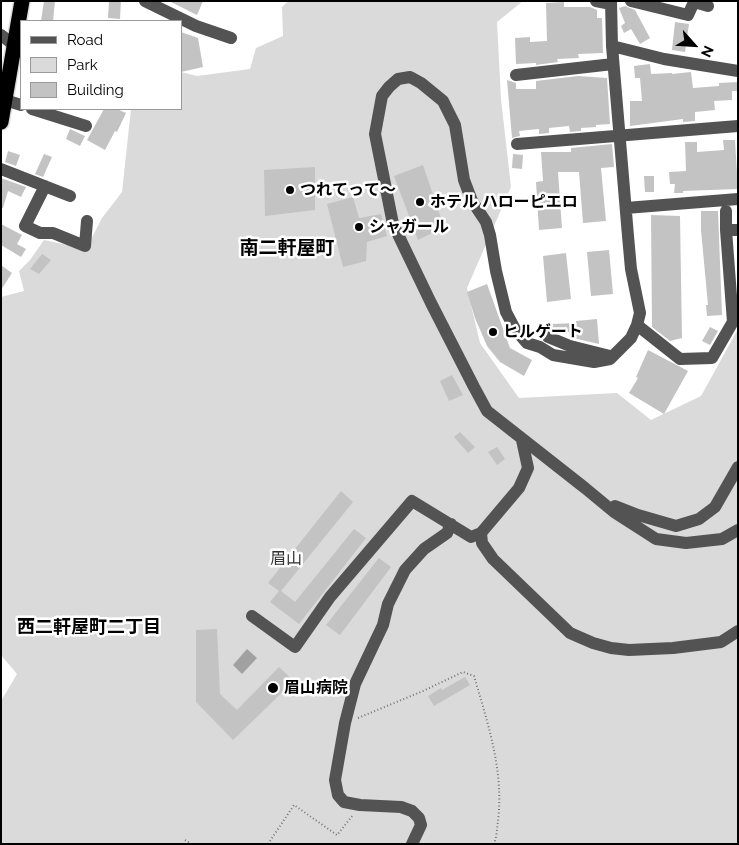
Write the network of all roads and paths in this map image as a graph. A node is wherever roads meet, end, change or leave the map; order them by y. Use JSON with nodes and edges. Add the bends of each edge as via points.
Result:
{"nodes":[{"id":1,"x":22,"y":1,"type":"edge"},
{"id":2,"x":145,"y":1,"type":"edge"},
{"id":3,"x":596,"y":1,"type":"edge"},
{"id":4,"x":631,"y":1,"type":"edge"},
{"id":5,"x":611,"y":3,"type":"edge"},
{"id":6,"x":708,"y":6,"type":"dead end"},
{"id":7,"x":1,"y":35,"type":"edge"},
{"id":8,"x":231,"y":38,"type":"dead end"},
{"id":9,"x":14,"y":45,"type":"junction"},
{"id":10,"x":612,"y":46,"type":"junction"},
{"id":11,"x":613,"y":64,"type":"junction"},
{"id":12,"x":738,"y":71,"type":"edge"},
{"id":13,"x":516,"y":74,"type":"dead end"},
{"id":14,"x":4,"y":92,"type":"edge"},
{"id":15,"x":20,"y":105,"type":"edge"},
{"id":16,"x":35,"y":110,"type":"edge"},
{"id":17,"x":1,"y":122,"type":"edge"},
{"id":18,"x":86,"y":126,"type":"dead end"},
{"id":19,"x":738,"y":126,"type":"edge"},
{"id":20,"x":619,"y":137,"type":"junction"},
{"id":21,"x":517,"y":144,"type":"dead end"},
{"id":22,"x":1,"y":169,"type":"edge"},
{"id":23,"x":44,"y":186,"type":"junction"},
{"id":24,"x":70,"y":196,"type":"dead end"},
{"id":25,"x":738,"y":198,"type":"edge"},
{"id":26,"x":626,"y":208,"type":"junction"},
{"id":27,"x":726,"y":211,"type":"dead end"},
{"id":28,"x":86,"y":220,"type":"dead end"},
{"id":29,"x":732,"y":230,"type":"edge"},
{"id":30,"x":735,"y":317,"type":"edge"},
{"id":31,"x":636,"y":325,"type":"junction"},
{"id":32,"x":548,"y":337,"type":"dead end"},
{"id":33,"x":613,"y":357,"type":"junction"},
{"id":34,"x":522,"y":440,"type":"junction"},
{"id":35,"x":738,"y":466,"type":"edge"},
{"id":36,"x":600,"y":500,"type":"junction"},
{"id":37,"x":451,"y":524,"type":"junction"},
{"id":38,"x":738,"y":530,"type":"edge"},
{"id":39,"x":481,"y":533,"type":"junction"},
{"id":40,"x":252,"y":616,"type":"dead end"},
{"id":41,"x":738,"y":631,"type":"edge"},
{"id":42,"x":344,"y":723,"type":"junction"},
{"id":43,"x":360,"y":805,"type":"junction"},
{"id":44,"x":185,"y":840,"type":"dead end"},
{"id":45,"x":191,"y":844,"type":"edge"},
{"id":46,"x":268,"y":844,"type":"edge"},
{"id":47,"x":412,"y":844,"type":"edge"},
{"id":48,"x":494,"y":844,"type":"edge"}],
"edges":[{"from":1,"to":9,"type":"highway"},
{"from":2,"to":8,"type":"street","via":[[196,26]]},
{"from":3,"to":5,"type":"street"},
{"from":4,"to":6,"type":"street","via":[[688,15],[694,2]]},
{"from":5,"to":10,"type":"street"},
{"from":7,"to":9,"type":"street"},
{"from":9,"to":14,"type":"highway"},
{"from":10,"to":11,"type":"street"},
{"from":10,"to":12,"type":"street"},
{"from":11,"to":13,"type":"street"},
{"from":11,"to":20,"type":"street"},
{"from":14,"to":15,"type":"street"},
{"from":14,"to":17,"type":"highway"},
{"from":16,"to":18,"type":"street"},
{"from":19,"to":20,"type":"street"},
{"from":20,"to":21,"type":"street"},
{"from":20,"to":26,"type":"street"},
{"from":22,"to":23,"type":"street"},
{"from":23,"to":24,"type":"street"},
{"from":23,"to":28,"type":"street","via":[[25,226],[85,246]]},
{"from":25,"to":26,"type":"street"},
{"from":26,"to":31,"type":"street","via":[[631,268],[640,313]]},
{"from":27,"to":29,"type":"street"},
{"from":29,"to":30,"type":"street"},
{"from":30,"to":31,"type":"street","via":[[712,358],[680,359]]},
{"from":31,"to":33,"type":"street","via":[[631,338]]},
{"from":32,"to":33,"type":"street"},
{"from":33,"to":34,"type":"street","via":[[594,362],[552,355],[527,343],[515,329],[506,312],[488,228],[464,180],[458,139],[449,113],[442,101],[422,83],[410,77],[398,79],[382,96],[374,134],[393,224],[487,411]]},
{"from":34,"to":36,"type":"street"},
{"from":34,"to":39,"type":"street","via":[[528,468],[519,488]]},
{"from":35,"to":36,"type":"street","via":[[715,507],[699,519],[676,526]]},
{"from":36,"to":38,"type":"street","via":[[656,539],[686,543],[722,539]]},
{"from":37,"to":39,"type":"street","via":[[471,536]]},
{"from":37,"to":40,"type":"street","via":[[412,501],[330,597],[295,647]]},
{"from":37,"to":42,"type":"street","via":[[447,533],[424,549],[405,570],[355,684]]},
{"from":39,"to":41,"type":"street","via":[[482,543],[493,559],[570,634],[593,643],[629,650],[673,648],[721,642]]},
{"from":42,"to":43,"type":"street","via":[[335,780],[338,795],[344,802]]},
{"from":42,"to":48,"type":"path","via":[[463,672],[474,676],[494,743],[499,775],[500,804]]},
{"from":43,"to":46,"type":"path","via":[[337,835],[294,805]]},
{"from":43,"to":47,"type":"street","via":[[401,807],[412,811],[421,824]]},
{"from":44,"to":45,"type":"path"}]}
